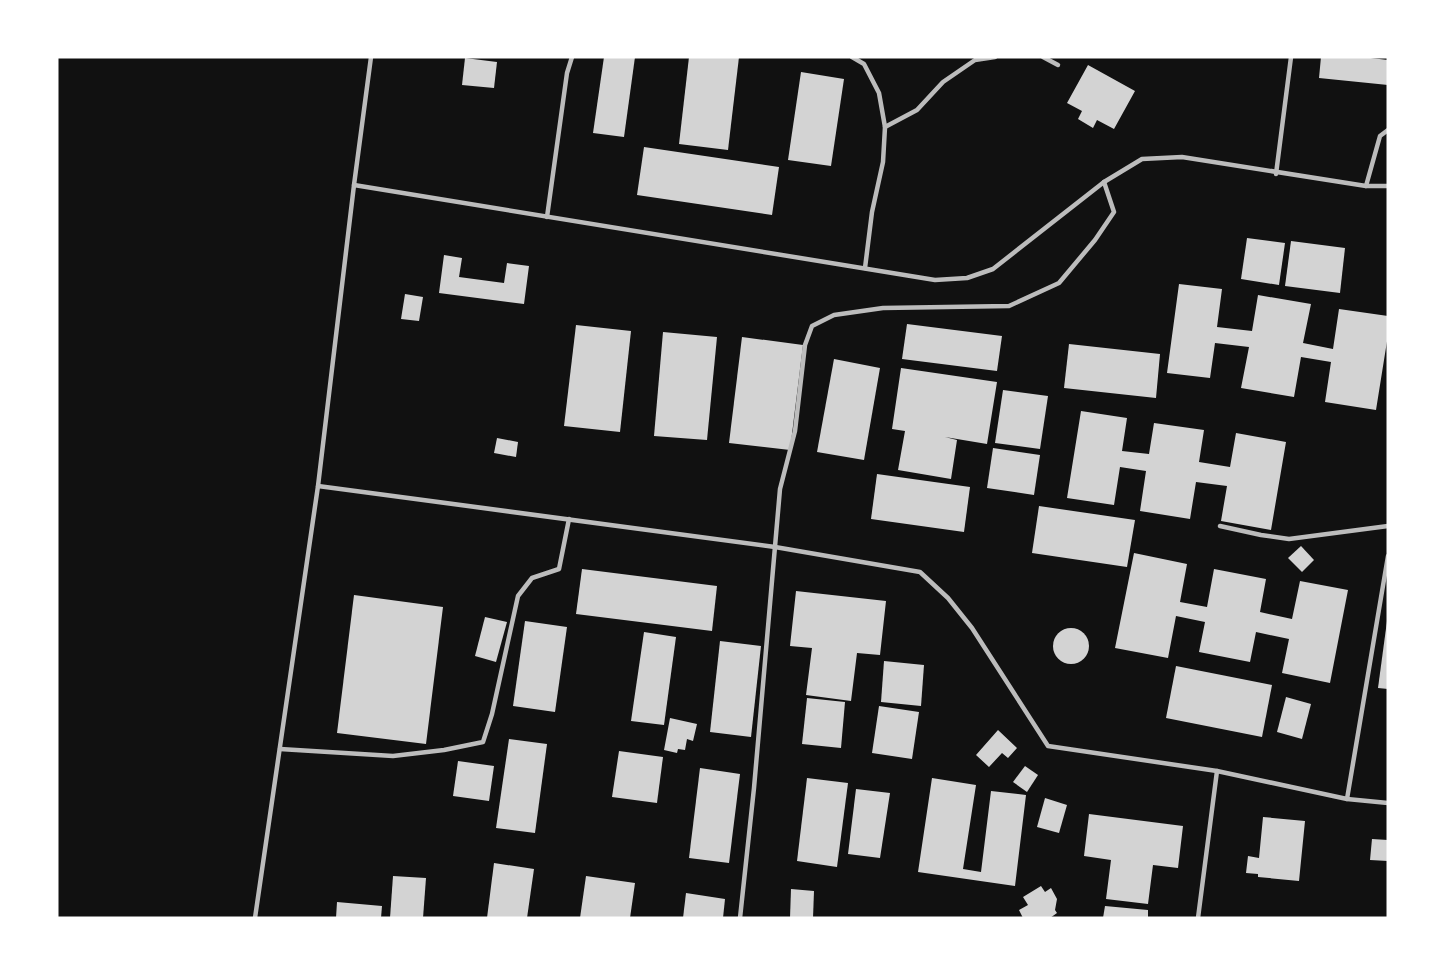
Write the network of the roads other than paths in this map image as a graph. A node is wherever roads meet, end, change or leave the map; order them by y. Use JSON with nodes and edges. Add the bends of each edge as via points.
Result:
{"nodes":[{"id":1,"x":371,"y":57,"type":"edge"},
{"id":2,"x":572,"y":57,"type":"edge"},
{"id":3,"x":852,"y":57,"type":"edge"},
{"id":4,"x":995,"y":57,"type":"edge"},
{"id":5,"x":1043,"y":57,"type":"edge"},
{"id":6,"x":1291,"y":57,"type":"edge"},
{"id":7,"x":1058,"y":65,"type":"dead end"},
{"id":8,"x":885,"y":127,"type":"junction"},
{"id":9,"x":1388,"y":130,"type":"edge"},
{"id":10,"x":1276,"y":174,"type":"junction"},
{"id":11,"x":1104,"y":182,"type":"junction"},
{"id":12,"x":354,"y":185,"type":"junction"},
{"id":13,"x":1366,"y":186,"type":"junction"},
{"id":14,"x":1388,"y":186,"type":"edge"},
{"id":15,"x":547,"y":217,"type":"junction"},
{"id":16,"x":865,"y":268,"type":"junction"},
{"id":17,"x":318,"y":486,"type":"junction"},
{"id":18,"x":569,"y":519,"type":"junction"},
{"id":19,"x":1220,"y":526,"type":"dead end"},
{"id":20,"x":1388,"y":526,"type":"edge"},
{"id":21,"x":775,"y":547,"type":"junction"},
{"id":22,"x":1388,"y":556,"type":"edge"},
{"id":23,"x":280,"y":749,"type":"junction"},
{"id":24,"x":1216,"y":771,"type":"junction"},
{"id":25,"x":1347,"y":799,"type":"junction"},
{"id":26,"x":1388,"y":803,"type":"edge"},
{"id":27,"x":255,"y":918,"type":"edge"},
{"id":28,"x":740,"y":918,"type":"edge"},
{"id":29,"x":1198,"y":918,"type":"edge"}],
"edges":[{"from":1,"to":12,"type":"lane"},
{"from":2,"to":15,"type":"lane"},
{"from":3,"to":8,"type":"lane","via":[[864,64],[879,93]]},
{"from":4,"to":8,"type":"lane","via":[[975,60],[943,82],[917,110]]},
{"from":5,"to":7,"type":"lane"},
{"from":6,"to":10,"type":"lane"},
{"from":8,"to":16,"type":"lane"},
{"from":9,"to":13,"type":"lane","via":[[1380,136]]},
{"from":10,"to":11,"type":"lane","via":[[1182,158],[1142,159]]},
{"from":10,"to":13,"type":"lane"},
{"from":11,"to":16,"type":"lane","via":[[993,269],[967,278],[935,280]]},
{"from":11,"to":21,"type":"lane","via":[[1114,212],[1059,284],[1009,306],[883,308],[834,315],[812,326],[805,345],[795,431],[780,489]]},
{"from":12,"to":15,"type":"lane"},
{"from":12,"to":17,"type":"lane"},
{"from":13,"to":14,"type":"lane"},
{"from":15,"to":16,"type":"lane"},
{"from":17,"to":18,"type":"lane"},
{"from":17,"to":23,"type":"lane"},
{"from":18,"to":21,"type":"lane"},
{"from":18,"to":23,"type":"lane","via":[[559,570],[532,578],[518,596],[483,742],[393,756]]},
{"from":19,"to":20,"type":"lane","via":[[1289,539]]},
{"from":21,"to":24,"type":"lane","via":[[920,572],[972,628],[1048,746]]},
{"from":21,"to":28,"type":"lane"},
{"from":22,"to":25,"type":"lane"},
{"from":23,"to":27,"type":"lane"},
{"from":24,"to":25,"type":"lane"},
{"from":24,"to":29,"type":"lane"},
{"from":25,"to":26,"type":"lane"}]}
